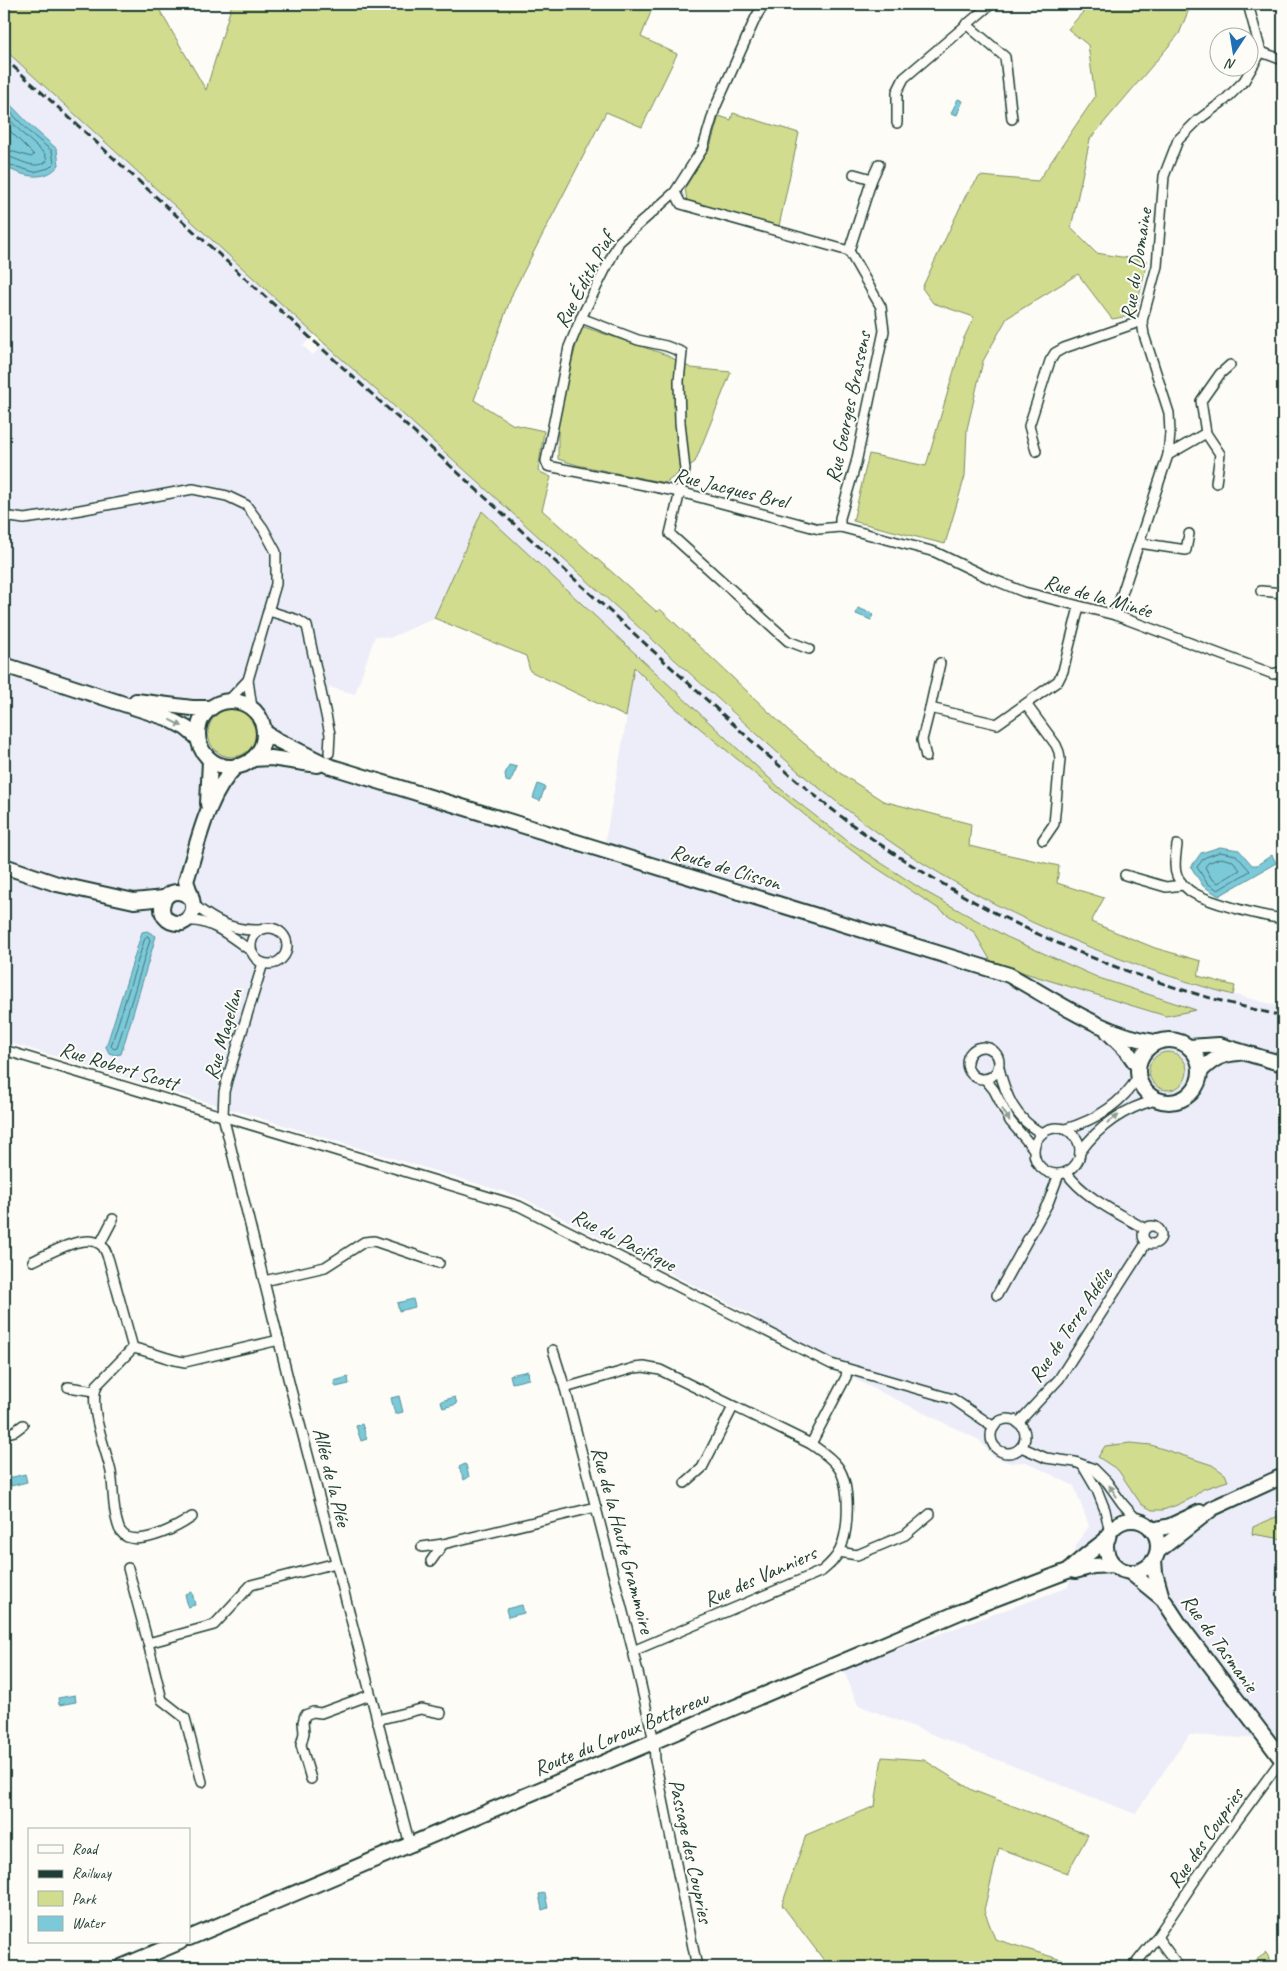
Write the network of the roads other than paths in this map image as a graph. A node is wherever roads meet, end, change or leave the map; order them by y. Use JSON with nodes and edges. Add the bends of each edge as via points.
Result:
{"nodes":[{"id":1,"x":764,"y":4,"type":"edge"},
{"id":2,"x":991,"y":4,"type":"edge"},
{"id":3,"x":1248,"y":4,"type":"edge"},
{"id":4,"x":966,"y":24,"type":"junction"},
{"id":5,"x":1261,"y":52,"type":"junction"},
{"id":6,"x":1283,"y":60,"type":"edge"},
{"id":7,"x":1012,"y":119,"type":"dead end"},
{"id":8,"x":897,"y":123,"type":"dead end"},
{"id":9,"x":879,"y":164,"type":"dead end"},
{"id":10,"x":854,"y":174,"type":"dead end"},
{"id":11,"x":872,"y":179,"type":"junction"},
{"id":12,"x":675,"y":192,"type":"junction"},
{"id":13,"x":849,"y":251,"type":"junction"},
{"id":14,"x":581,"y":318,"type":"junction"},
{"id":15,"x":1142,"y":320,"type":"junction"},
{"id":16,"x":1230,"y":365,"type":"dead end"},
{"id":17,"x":1206,"y":433,"type":"junction"},
{"id":18,"x":1036,"y":451,"type":"dead end"},
{"id":19,"x":1168,"y":455,"type":"junction"},
{"id":20,"x":548,"y":466,"type":"joint"},
{"id":21,"x":1216,"y":483,"type":"dead end"},
{"id":22,"x":680,"y":492,"type":"junction"},
{"id":23,"x":4,"y":516,"type":"edge"},
{"id":24,"x":840,"y":527,"type":"junction"},
{"id":25,"x":1189,"y":534,"type":"dead end"},
{"id":26,"x":1139,"y":543,"type":"junction"},
{"id":27,"x":904,"y":544,"type":"joint"},
{"id":28,"x":1260,"y":591,"type":"dead end"},
{"id":29,"x":1283,"y":593,"type":"edge"},
{"id":30,"x":1079,"y":607,"type":"junction"},
{"id":31,"x":269,"y":611,"type":"junction"},
{"id":32,"x":1115,"y":615,"type":"junction"},
{"id":33,"x":809,"y":649,"type":"dead end"},
{"id":34,"x":940,"y":664,"type":"dead end"},
{"id":35,"x":4,"y":665,"type":"edge"},
{"id":36,"x":1283,"y":672,"type":"edge"},
{"id":37,"x":248,"y":680,"type":"junction"},
{"id":38,"x":118,"y":701,"type":"junction"},
{"id":39,"x":228,"y":701,"type":"junction"},
{"id":40,"x":1026,"y":704,"type":"junction"},
{"id":41,"x":211,"y":708,"type":"junction"},
{"id":42,"x":252,"y":708,"type":"junction"},
{"id":43,"x":930,"y":708,"type":"junction"},
{"id":44,"x":264,"y":732,"type":"junction"},
{"id":45,"x":198,"y":738,"type":"junction"},
{"id":46,"x":926,"y":757,"type":"dead end"},
{"id":47,"x":252,"y":759,"type":"junction"},
{"id":48,"x":329,"y":759,"type":"junction"},
{"id":49,"x":210,"y":760,"type":"junction"},
{"id":50,"x":236,"y":766,"type":"junction"},
{"id":51,"x":207,"y":812,"type":"junction"},
{"id":52,"x":1043,"y":840,"type":"dead end"},
{"id":53,"x":1177,"y":845,"type":"dead end"},
{"id":54,"x":4,"y":866,"type":"edge"},
{"id":55,"x":1125,"y":874,"type":"dead end"},
{"id":56,"x":186,"y":881,"type":"junction"},
{"id":57,"x":1183,"y":885,"type":"junction"},
{"id":58,"x":165,"y":901,"type":"junction"},
{"id":59,"x":192,"y":901,"type":"junction"},
{"id":60,"x":1283,"y":918,"type":"edge"},
{"id":61,"x":187,"y":920,"type":"junction"},
{"id":62,"x":259,"y":930,"type":"junction"},
{"id":63,"x":251,"y":951,"type":"junction"},
{"id":64,"x":263,"y":963,"type":"junction"},
{"id":65,"x":1102,"y":1026,"type":"junction"},
{"id":66,"x":1155,"y":1042,"type":"junction"},
{"id":67,"x":1190,"y":1047,"type":"junction"},
{"id":68,"x":4,"y":1050,"type":"edge"},
{"id":69,"x":1247,"y":1053,"type":"junction"},
{"id":70,"x":1283,"y":1064,"type":"edge"},
{"id":71,"x":998,"y":1068,"type":"junction"},
{"id":72,"x":1137,"y":1071,"type":"junction"},
{"id":73,"x":1200,"y":1072,"type":"junction"},
{"id":74,"x":985,"y":1079,"type":"junction"},
{"id":75,"x":1156,"y":1100,"type":"junction"},
{"id":76,"x":224,"y":1116,"type":"junction"},
{"id":77,"x":1065,"y":1129,"type":"junction"},
{"id":78,"x":1041,"y":1133,"type":"junction"},
{"id":79,"x":1033,"y":1148,"type":"junction"},
{"id":80,"x":1080,"y":1152,"type":"junction"},
{"id":81,"x":1063,"y":1173,"type":"junction"},
{"id":82,"x":113,"y":1219,"type":"dead end"},
{"id":83,"x":1145,"y":1229,"type":"junction"},
{"id":84,"x":1147,"y":1242,"type":"junction"},
{"id":85,"x":100,"y":1244,"type":"junction"},
{"id":86,"x":34,"y":1261,"type":"dead end"},
{"id":87,"x":439,"y":1263,"type":"dead end"},
{"id":88,"x":264,"y":1281,"type":"junction"},
{"id":89,"x":997,"y":1295,"type":"dead end"},
{"id":90,"x":279,"y":1340,"type":"junction"},
{"id":91,"x":133,"y":1348,"type":"junction"},
{"id":92,"x":553,"y":1350,"type":"dead end"},
{"id":93,"x":847,"y":1369,"type":"junction"},
{"id":94,"x":68,"y":1387,"type":"dead end"},
{"id":95,"x":565,"y":1388,"type":"junction"},
{"id":96,"x":95,"y":1391,"type":"junction"},
{"id":97,"x":733,"y":1407,"type":"junction"},
{"id":98,"x":1018,"y":1423,"type":"junction"},
{"id":99,"x":23,"y":1425,"type":"dead end"},
{"id":100,"x":994,"y":1427,"type":"junction"},
{"id":101,"x":4,"y":1434,"type":"edge"},
{"id":102,"x":811,"y":1444,"type":"junction"},
{"id":103,"x":1021,"y":1447,"type":"junction"},
{"id":104,"x":1083,"y":1466,"type":"junction"},
{"id":105,"x":1283,"y":1476,"type":"edge"},
{"id":106,"x":685,"y":1483,"type":"dead end"},
{"id":107,"x":596,"y":1507,"type":"junction"},
{"id":108,"x":1214,"y":1508,"type":"junction"},
{"id":109,"x":930,"y":1514,"type":"dead end"},
{"id":110,"x":192,"y":1517,"type":"dead end"},
{"id":111,"x":1138,"y":1521,"type":"junction"},
{"id":112,"x":1152,"y":1530,"type":"junction"},
{"id":113,"x":1109,"y":1536,"type":"junction"},
{"id":114,"x":443,"y":1544,"type":"junction"},
{"id":115,"x":422,"y":1547,"type":"dead end"},
{"id":116,"x":839,"y":1552,"type":"junction"},
{"id":117,"x":1156,"y":1556,"type":"junction"},
{"id":118,"x":431,"y":1561,"type":"dead end"},
{"id":119,"x":336,"y":1563,"type":"junction"},
{"id":120,"x":1114,"y":1565,"type":"junction"},
{"id":121,"x":128,"y":1568,"type":"dead end"},
{"id":122,"x":1070,"y":1570,"type":"junction"},
{"id":123,"x":1130,"y":1572,"type":"junction"},
{"id":124,"x":1163,"y":1599,"type":"junction"},
{"id":125,"x":148,"y":1643,"type":"junction"},
{"id":126,"x":633,"y":1651,"type":"junction"},
{"id":127,"x":370,"y":1695,"type":"junction"},
{"id":128,"x":441,"y":1712,"type":"dead end"},
{"id":129,"x":377,"y":1720,"type":"junction"},
{"id":130,"x":654,"y":1741,"type":"junction"},
{"id":131,"x":1283,"y":1759,"type":"edge"},
{"id":132,"x":311,"y":1779,"type":"dead end"},
{"id":133,"x":202,"y":1782,"type":"dead end"},
{"id":134,"x":410,"y":1845,"type":"junction"},
{"id":135,"x":1157,"y":1937,"type":"junction"},
{"id":136,"x":190,"y":1938,"type":"edge"},
{"id":137,"x":175,"y":1944,"type":"edge"},
{"id":138,"x":120,"y":1967,"type":"edge"},
{"id":139,"x":697,"y":1967,"type":"edge"},
{"id":140,"x":1133,"y":1967,"type":"edge"},
{"id":141,"x":1179,"y":1967,"type":"edge"}],
"edges":[{"from":1,"to":12,"type":"street","name":"Rue Édith Piaf","via":[[715,108],[703,148]]},
{"from":2,"to":4,"type":"street"},
{"from":3,"to":5,"type":"street"},
{"from":4,"to":7,"type":"street","via":[[1005,58]]},
{"from":4,"to":8,"type":"street","via":[[904,78],[897,92]]},
{"from":5,"to":6,"type":"street"},
{"from":5,"to":15,"type":"street","name":"Rue du Domaine","via":[[1244,81],[1178,140],[1164,176],[1157,266]]},
{"from":9,"to":11,"type":"street"},
{"from":10,"to":11,"type":"street"},
{"from":11,"to":13,"type":"street"},
{"from":12,"to":13,"type":"street","via":[[681,204]]},
{"from":12,"to":14,"type":"street","name":"Rue Édith Piaf","via":[[619,242]]},
{"from":13,"to":24,"type":"street","name":"Rue Georges Brassens","via":[[881,307],[884,331]]},
{"from":14,"to":20,"type":"street","name":"Rue Édith Piaf","via":[[569,347],[546,460]]},
{"from":14,"to":22,"type":"street","via":[[638,340],[682,352],[680,422],[685,470]]},
{"from":15,"to":18,"type":"street","via":[[1055,353],[1029,426]]},
{"from":15,"to":19,"type":"street","name":"Rue du Domaine","via":[[1168,412]]},
{"from":16,"to":17,"type":"street","via":[[1201,401]]},
{"from":17,"to":19,"type":"street"},
{"from":17,"to":21,"type":"street","via":[[1220,454]]},
{"from":19,"to":26,"type":"street","name":"Rue du Domaine"},
{"from":20,"to":22,"type":"street","name":"Rue Jacques Brel"},
{"from":22,"to":24,"type":"street","name":"Rue Jacques Brel","via":[[819,529]]},
{"from":22,"to":33,"type":"street","via":[[670,534],[788,641]]},
{"from":23,"to":31,"type":"street","via":[[24,519],[53,515],[193,489],[227,496],[246,505],[264,528],[276,552],[276,584]]},
{"from":24,"to":27,"type":"street","name":"Rue Jacques Brel"},
{"from":25,"to":26,"type":"street","via":[[1186,550]]},
{"from":26,"to":32,"type":"street","name":"Rue du Domaine"},
{"from":27,"to":30,"type":"street","name":"Rue de la Minée","via":[[935,552],[1024,592]]},
{"from":28,"to":29,"type":"street"},
{"from":30,"to":32,"type":"street","name":"Rue de la Minée"},
{"from":30,"to":40,"type":"street","via":[[1061,677]]},
{"from":31,"to":37,"type":"street"},
{"from":31,"to":48,"type":"street","via":[[307,626],[330,734]]},
{"from":32,"to":36,"type":"street","name":"Rue de la Minée","via":[[1273,674]]},
{"from":34,"to":43,"type":"street"},
{"from":35,"to":38,"type":"main road"},
{"from":37,"to":39,"type":"street"},
{"from":37,"to":42,"type":"street"},
{"from":38,"to":41,"type":"main road"},
{"from":38,"to":45,"type":"main road","one_way":true,"via":[[176,722]]},
{"from":39,"to":41,"type":"main road"},
{"from":39,"to":42,"type":"main road"},
{"from":40,"to":43,"type":"street","via":[[997,724]]},
{"from":40,"to":52,"type":"street","via":[[1056,745],[1060,759],[1054,824]]},
{"from":41,"to":45,"type":"main road","via":[[200,723]]},
{"from":42,"to":44,"type":"main road"},
{"from":43,"to":46,"type":"street","via":[[922,740]]},
{"from":44,"to":47,"type":"main road","via":[[259,752]]},
{"from":44,"to":48,"type":"main road","name":"Route de Clisson"},
{"from":45,"to":49,"type":"main road"},
{"from":47,"to":48,"type":"main road","name":"Route de Clisson"},
{"from":47,"to":50,"type":"main road","name":"Route de Clisson"},
{"from":48,"to":65,"type":"main road","name":"Route de Clisson","via":[[1009,975]]},
{"from":49,"to":50,"type":"main road"},
{"from":49,"to":51,"type":"main road"},
{"from":50,"to":51,"type":"main road","via":[[224,779]]},
{"from":51,"to":56,"type":"main road"},
{"from":53,"to":57,"type":"street","via":[[1175,863],[1177,876]]},
{"from":54,"to":58,"type":"main road","via":[[57,884],[134,901]]},
{"from":55,"to":57,"type":"street","via":[[1166,887]]},
{"from":56,"to":58,"type":"main road"},
{"from":56,"to":59,"type":"main road"},
{"from":57,"to":60,"type":"street","via":[[1205,899]]},
{"from":58,"to":59,"type":"main road","via":[[176,891],[184,892]]},
{"from":58,"to":61,"type":"main road","via":[[167,919],[182,923]]},
{"from":59,"to":61,"type":"main road","via":[[193,911]]},
{"from":59,"to":62,"type":"street","via":[[213,919],[233,928]]},
{"from":61,"to":63,"type":"street","via":[[205,922]]},
{"from":62,"to":63,"type":"street","via":[[252,939]]},
{"from":62,"to":64,"type":"street","via":[[277,929],[283,933],[288,947],[282,959]]},
{"from":63,"to":64,"type":"street"},
{"from":64,"to":76,"type":"street","name":"Rue Magellan","via":[[227,1080]]},
{"from":65,"to":66,"type":"main road","name":"Route de Clisson","via":[[1126,1036]]},
{"from":65,"to":72,"type":"main road","name":"Route de Clisson","via":[[1128,1051]]},
{"from":66,"to":67,"type":"main road","via":[[1172,1039]]},
{"from":66,"to":72,"type":"main road","via":[[1142,1054]]},
{"from":67,"to":69,"type":"main road","via":[[1219,1045]]},
{"from":67,"to":73,"type":"main road","via":[[1199,1060]]},
{"from":68,"to":76,"type":"street","name":"Rue Robert Scott"},
{"from":69,"to":70,"type":"main road"},
{"from":69,"to":73,"type":"main road","via":[[1217,1057]]},
{"from":71,"to":74,"type":"street"},
{"from":71,"to":74,"type":"street","via":[[999,1058],[993,1050],[985,1047],[972,1051],[968,1068],[974,1076]]},
{"from":71,"to":78,"type":"street","via":[[1017,1114]]},
{"from":72,"to":75,"type":"main road","via":[[1142,1088]]},
{"from":72,"to":77,"type":"street","via":[[1129,1091],[1119,1102],[1098,1116]]},
{"from":73,"to":75,"type":"main road","via":[[1196,1087],[1186,1097],[1178,1101]]},
{"from":74,"to":79,"type":"street","one_way":true,"via":[[1010,1121]]},
{"from":80,"to":75,"type":"street","one_way":true,"via":[[1089,1139],[1108,1123],[1127,1110]]},
{"from":76,"to":88,"type":"street","name":"Allée de la Plée"},
{"from":76,"to":93,"type":"street","name":"Rue du Pacifique","via":[[519,1206],[831,1364]]},
{"from":77,"to":78,"type":"street","via":[[1052,1128]]},
{"from":77,"to":80,"type":"street","via":[[1075,1136]]},
{"from":78,"to":79,"type":"street"},
{"from":79,"to":81,"type":"street","via":[[1041,1168],[1052,1174]]},
{"from":80,"to":81,"type":"street","via":[[1076,1164]]},
{"from":81,"to":83,"type":"street","via":[[1093,1197]]},
{"from":81,"to":89,"type":"street"},
{"from":82,"to":85,"type":"street"},
{"from":83,"to":84,"type":"street","via":[[1143,1234]]},
{"from":83,"to":84,"type":"street","via":[[1153,1225],[1161,1233],[1158,1241],[1153,1244]]},
{"from":84,"to":98,"type":"street","name":"Rue de Terre Adélie","via":[[1059,1379]]},
{"from":85,"to":86,"type":"street","via":[[89,1240],[61,1247]]},
{"from":85,"to":91,"type":"street","via":[[109,1261]]},
{"from":87,"to":88,"type":"street","via":[[374,1241],[364,1242],[324,1266]]},
{"from":88,"to":90,"type":"street","name":"Allée de la Plée"},
{"from":90,"to":91,"type":"street","via":[[185,1362]]},
{"from":90,"to":119,"type":"street","name":"Allée de la Plée"},
{"from":91,"to":96,"type":"street","via":[[100,1381]]},
{"from":92,"to":95,"type":"street","name":"Rue de la Haute Grammoire"},
{"from":93,"to":100,"type":"street","name":"Rue du Pacifique","via":[[953,1400]]},
{"from":93,"to":102,"type":"street","via":[[846,1377]]},
{"from":94,"to":96,"type":"street"},
{"from":95,"to":97,"type":"street","name":"Rue des Vanniers","via":[[644,1367],[660,1370]]},
{"from":95,"to":107,"type":"street","name":"Rue de la Haute Grammoire"},
{"from":96,"to":110,"type":"street","via":[[94,1404],[111,1474],[118,1528],[126,1536],[136,1539],[174,1529]]},
{"from":97,"to":102,"type":"street","name":"Rue des Vanniers"},
{"from":97,"to":106,"type":"street","via":[[702,1468]]},
{"from":98,"to":100,"type":"street","via":[[1005,1420]]},
{"from":98,"to":103,"type":"street","via":[[1025,1436]]},
{"from":99,"to":101,"type":"street"},
{"from":100,"to":103,"type":"street","via":[[991,1440],[997,1449],[1008,1453]]},
{"from":102,"to":116,"type":"street","name":"Rue des Vanniers","via":[[829,1456],[845,1480],[844,1538]]},
{"from":103,"to":104,"type":"street","via":[[1046,1458]]},
{"from":111,"to":104,"type":"street","one_way":true,"via":[[1101,1475]]},
{"from":104,"to":113,"type":"street","via":[[1105,1510]]},
{"from":105,"to":108,"type":"main road"},
{"from":107,"to":114,"type":"street"},
{"from":107,"to":126,"type":"street","name":"Rue de la Haute Grammoire"},
{"from":108,"to":112,"type":"main road"},
{"from":108,"to":117,"type":"main road"},
{"from":109,"to":116,"type":"street","via":[[905,1535],[857,1555]]},
{"from":111,"to":112,"type":"main road"},
{"from":111,"to":113,"type":"main road","via":[[1119,1524]]},
{"from":112,"to":117,"type":"main road","via":[[1158,1544]]},
{"from":113,"to":120,"type":"main road","via":[[1107,1553]]},
{"from":113,"to":122,"type":"main road","name":"Route du Loroux Bottereau"},
{"from":114,"to":115,"type":"street"},
{"from":114,"to":118,"type":"street"},
{"from":116,"to":126,"type":"street","name":"Rue des Vanniers","via":[[822,1571]]},
{"from":117,"to":123,"type":"main road","via":[[1144,1570]]},
{"from":117,"to":124,"type":"main road","name":"Rue de Tasmanie","via":[[1155,1573]]},
{"from":119,"to":125,"type":"street","via":[[251,1585],[214,1625]]},
{"from":119,"to":127,"type":"street","name":"Allée de la Plée"},
{"from":120,"to":122,"type":"main road","name":"Route du Loroux Bottereau"},
{"from":120,"to":123,"type":"main road"},
{"from":121,"to":125,"type":"street"},
{"from":122,"to":130,"type":"main road","name":"Route du Loroux Bottereau","via":[[960,1612]]},
{"from":123,"to":124,"type":"main road","name":"Rue de Tasmanie"},
{"from":124,"to":131,"type":"main road","name":"Rue de Tasmanie"},
{"from":125,"to":133,"type":"street","via":[[162,1700],[185,1718]]},
{"from":126,"to":130,"type":"street","name":"Rue de la Haute Grammoire"},
{"from":127,"to":129,"type":"street","name":"Allée de la Plée"},
{"from":127,"to":132,"type":"street","via":[[321,1713],[305,1715],[301,1745]]},
{"from":128,"to":129,"type":"street","via":[[421,1709]]},
{"from":129,"to":134,"type":"street","name":"Allée de la Plée"},
{"from":130,"to":134,"type":"main road","name":"Route du Loroux Bottereau"},
{"from":130,"to":139,"type":"street","name":"Passage des Coupries","via":[[655,1760]]},
{"from":131,"to":135,"type":"street","name":"Rue des Coupries","via":[[1214,1852]]},
{"from":134,"to":136,"type":"main road","name":"Route du Loroux Bottereau"},
{"from":135,"to":140,"type":"street","name":"Rue des Coupries"},
{"from":135,"to":141,"type":"street"},
{"from":137,"to":138,"type":"main road"}]}
